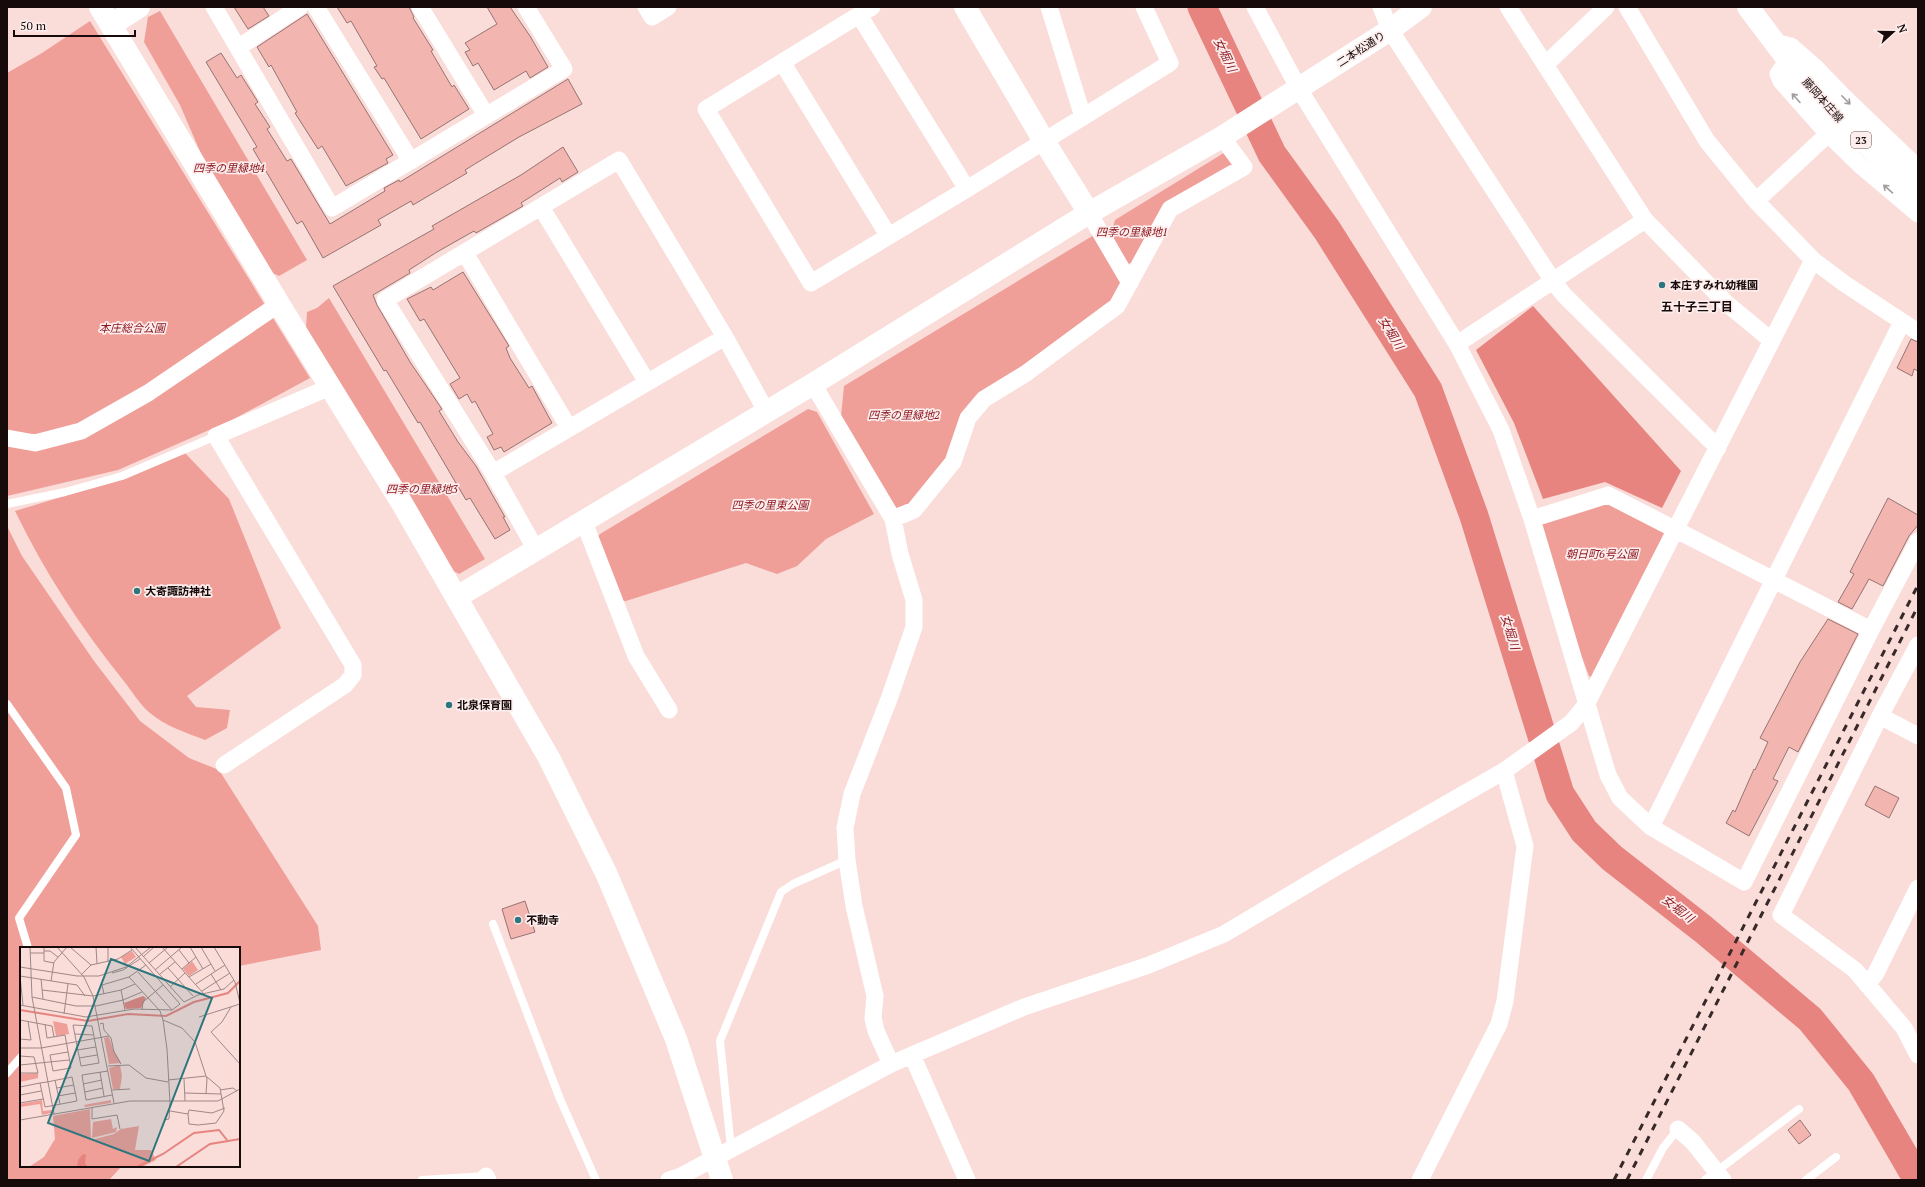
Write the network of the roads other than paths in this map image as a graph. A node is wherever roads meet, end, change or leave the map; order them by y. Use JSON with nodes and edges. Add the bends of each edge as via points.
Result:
{"nodes":[{"id":1,"x":139,"y":7,"type":"edge"},
{"id":2,"x":214,"y":7,"type":"edge"},
{"id":3,"x":300,"y":7,"type":"edge"},
{"id":4,"x":316,"y":7,"type":"edge"},
{"id":5,"x":420,"y":7,"type":"edge"},
{"id":6,"x":526,"y":7,"type":"edge"},
{"id":7,"x":646,"y":7,"type":"edge"},
{"id":8,"x":668,"y":7,"type":"edge"},
{"id":9,"x":966,"y":7,"type":"edge"},
{"id":10,"x":1049,"y":7,"type":"edge"},
{"id":11,"x":1144,"y":7,"type":"edge"},
{"id":12,"x":1255,"y":7,"type":"edge"},
{"id":13,"x":1381,"y":7,"type":"edge"},
{"id":14,"x":1421,"y":7,"type":"edge"},
{"id":15,"x":1508,"y":7,"type":"edge"},
{"id":16,"x":1606,"y":7,"type":"edge"},
{"id":17,"x":1627,"y":7,"type":"edge"},
{"id":18,"x":1748,"y":7,"type":"edge"},
{"id":19,"x":865,"y":11,"type":"edge"},
{"id":20,"x":106,"y":16,"type":"edge"},
{"id":21,"x":1390,"y":30,"type":"junction"},
{"id":22,"x":1774,"y":42,"type":"junction"},
{"id":23,"x":239,"y":47,"type":"junction"},
{"id":24,"x":1788,"y":60,"type":"junction"},
{"id":25,"x":782,"y":62,"type":"junction"},
{"id":26,"x":1545,"y":65,"type":"junction"},
{"id":27,"x":1299,"y":88,"type":"junction"},
{"id":28,"x":486,"y":115,"type":"junction"},
{"id":29,"x":1083,"y":117,"type":"junction"},
{"id":30,"x":1828,"y":134,"type":"junction"},
{"id":31,"x":1224,"y":135,"type":"junction"},
{"id":32,"x":1044,"y":141,"type":"junction"},
{"id":33,"x":411,"y":161,"type":"junction"},
{"id":34,"x":1915,"y":174,"type":"edge"},
{"id":35,"x":967,"y":189,"type":"junction"},
{"id":36,"x":1756,"y":201,"type":"junction"},
{"id":37,"x":541,"y":207,"type":"junction"},
{"id":38,"x":1089,"y":213,"type":"junction"},
{"id":39,"x":1918,"y":214,"type":"edge"},
{"id":40,"x":1645,"y":220,"type":"junction"},
{"id":41,"x":888,"y":236,"type":"junction"},
{"id":42,"x":465,"y":253,"type":"junction"},
{"id":43,"x":1814,"y":260,"type":"junction"},
{"id":44,"x":1553,"y":281,"type":"junction"},
{"id":45,"x":1130,"y":283,"type":"junction"},
{"id":46,"x":279,"y":304,"type":"junction"},
{"id":47,"x":1902,"y":322,"type":"junction"},
{"id":48,"x":1918,"y":332,"type":"edge"},
{"id":49,"x":725,"y":337,"type":"junction"},
{"id":50,"x":1772,"y":341,"type":"junction"},
{"id":51,"x":1457,"y":344,"type":"junction"},
{"id":52,"x":647,"y":382,"type":"junction"},
{"id":53,"x":813,"y":384,"type":"junction"},
{"id":54,"x":330,"y":387,"type":"junction"},
{"id":55,"x":766,"y":411,"type":"junction"},
{"id":56,"x":569,"y":428,"type":"junction"},
{"id":57,"x":216,"y":436,"type":"junction"},
{"id":58,"x":7,"y":438,"type":"edge"},
{"id":59,"x":1718,"y":448,"type":"junction"},
{"id":60,"x":493,"y":473,"type":"junction"},
{"id":61,"x":7,"y":504,"type":"edge"},
{"id":62,"x":893,"y":519,"type":"junction"},
{"id":63,"x":1532,"y":519,"type":"junction"},
{"id":64,"x":584,"y":522,"type":"junction"},
{"id":65,"x":1676,"y":530,"type":"junction"},
{"id":66,"x":1918,"y":541,"type":"edge"},
{"id":67,"x":536,"y":550,"type":"junction"},
{"id":68,"x":1775,"y":581,"type":"junction"},
{"id":69,"x":458,"y":597,"type":"junction"},
{"id":70,"x":1871,"y":630,"type":"junction"},
{"id":71,"x":1918,"y":645,"type":"edge"},
{"id":72,"x":7,"y":704,"type":"edge"},
{"id":73,"x":1586,"y":705,"type":"junction"},
{"id":74,"x":670,"y":710,"type":"dead end"},
{"id":75,"x":1880,"y":716,"type":"junction"},
{"id":76,"x":1918,"y":736,"type":"edge"},
{"id":77,"x":224,"y":764,"type":"dead end"},
{"id":78,"x":1508,"y":767,"type":"junction"},
{"id":79,"x":1651,"y":827,"type":"junction"},
{"id":80,"x":847,"y":860,"type":"junction"},
{"id":81,"x":1918,"y":888,"type":"edge"},
{"id":82,"x":493,"y":924,"type":"dead end"},
{"id":83,"x":28,"y":947,"type":"edge"},
{"id":84,"x":1867,"y":985,"type":"junction"},
{"id":85,"x":912,"y":1055,"type":"junction"},
{"id":86,"x":1918,"y":1055,"type":"edge"},
{"id":87,"x":20,"y":1058,"type":"edge"},
{"id":88,"x":891,"y":1064,"type":"junction"},
{"id":89,"x":7,"y":1073,"type":"edge"},
{"id":90,"x":1799,"y":1109,"type":"dead end"},
{"id":91,"x":1678,"y":1129,"type":"joint"},
{"id":92,"x":723,"y":1153,"type":"junction"},
{"id":93,"x":1836,"y":1157,"type":"dead end"},
{"id":94,"x":1715,"y":1177,"type":"edge"},
{"id":95,"x":487,"y":1178,"type":"edge"},
{"id":96,"x":422,"y":1180,"type":"edge"},
{"id":97,"x":596,"y":1180,"type":"edge"},
{"id":98,"x":669,"y":1180,"type":"edge"},
{"id":99,"x":722,"y":1180,"type":"edge"},
{"id":100,"x":967,"y":1180,"type":"edge"},
{"id":101,"x":1420,"y":1180,"type":"edge"},
{"id":102,"x":1646,"y":1180,"type":"edge"},
{"id":103,"x":1806,"y":1180,"type":"edge"}],
"edges":[{"from":1,"to":20,"type":"street"},
{"from":2,"to":23,"type":"street"},
{"from":3,"to":23,"type":"street"},
{"from":4,"to":33,"type":"street"},
{"from":5,"to":28,"type":"street"},
{"from":6,"to":28,"type":"street","via":[[564,69]]},
{"from":7,"to":8,"type":"street","via":[[652,17]]},
{"from":9,"to":32,"type":"street"},
{"from":10,"to":29,"type":"street"},
{"from":11,"to":29,"type":"street","via":[[1170,63]]},
{"from":12,"to":27,"type":"street"},
{"from":13,"to":21,"type":"street"},
{"from":14,"to":21,"type":"street","name":"二本松通り"},
{"from":15,"to":26,"type":"street"},
{"from":16,"to":26,"type":"street"},
{"from":17,"to":36,"type":"street","via":[[1707,141]]},
{"from":18,"to":22,"type":"street","name":"藤岡本庄線","number":"23"},
{"from":19,"to":25,"type":"street"},
{"from":19,"to":35,"type":"street"},
{"from":20,"to":46,"type":"street"},
{"from":21,"to":27,"type":"street","name":"二本松通り"},
{"from":21,"to":44,"type":"street"},
{"from":22,"to":24,"type":"street","name":"藤岡本庄線","number":"23"},
{"from":22,"to":34,"type":"street","one_way":true,"via":[[1791,46],[1815,67]]},
{"from":23,"to":33,"type":"street","via":[[332,208]]},
{"from":30,"to":24,"type":"street","one_way":true,"via":[[1781,81],[1778,74]]},
{"from":24,"to":34,"type":"street","name":"藤岡本庄線","number":"23","via":[[1840,120]]},
{"from":25,"to":41,"type":"street"},
{"from":25,"to":41,"type":"street","via":[[706,109],[811,283]]},
{"from":26,"to":40,"type":"street"},
{"from":27,"to":31,"type":"street","name":"二本松通り"},
{"from":27,"to":51,"type":"street"},
{"from":28,"to":33,"type":"street"},
{"from":29,"to":32,"type":"street"},
{"from":30,"to":36,"type":"street"},
{"from":39,"to":30,"type":"street","one_way":true},
{"from":31,"to":38,"type":"street","name":"二本松通り"},
{"from":31,"to":45,"type":"street","via":[[1244,167],[1170,209]]},
{"from":32,"to":35,"type":"street"},
{"from":32,"to":38,"type":"street"},
{"from":35,"to":41,"type":"street"},
{"from":36,"to":43,"type":"street"},
{"from":37,"to":42,"type":"street"},
{"from":37,"to":49,"type":"street","via":[[619,160]]},
{"from":37,"to":52,"type":"street"},
{"from":38,"to":45,"type":"street"},
{"from":38,"to":53,"type":"street","name":"二本松通り"},
{"from":40,"to":44,"type":"street"},
{"from":40,"to":50,"type":"street","via":[[1725,302]]},
{"from":42,"to":56,"type":"street"},
{"from":42,"to":60,"type":"street","via":[[385,300]]},
{"from":43,"to":47,"type":"street"},
{"from":43,"to":50,"type":"street"},
{"from":44,"to":51,"type":"street"},
{"from":44,"to":59,"type":"street","via":[[1564,295]]},
{"from":45,"to":62,"type":"street","via":[[1117,306],[1025,374],[984,399],[968,418],[954,462],[914,510]]},
{"from":46,"to":54,"type":"street"},
{"from":46,"to":58,"type":"street","via":[[148,392],[81,431],[34,443]]},
{"from":47,"to":48,"type":"street"},
{"from":47,"to":68,"type":"street"},
{"from":49,"to":52,"type":"street"},
{"from":49,"to":55,"type":"street"},
{"from":50,"to":59,"type":"street"},
{"from":51,"to":63,"type":"street","via":[[1500,430]]},
{"from":52,"to":56,"type":"street"},
{"from":53,"to":55,"type":"street","name":"二本松通り"},
{"from":53,"to":62,"type":"street"},
{"from":54,"to":57,"type":"street"},
{"from":54,"to":69,"type":"street"},
{"from":55,"to":64,"type":"street","name":"二本松通り"},
{"from":56,"to":60,"type":"street"},
{"from":57,"to":61,"type":"lane","via":[[122,476],[65,492]]},
{"from":57,"to":77,"type":"street","via":[[353,665],[352,676],[345,685]]},
{"from":59,"to":65,"type":"street"},
{"from":60,"to":67,"type":"street"},
{"from":62,"to":80,"type":"street","via":[[900,554],[914,600],[914,627],[852,794],[845,828]]},
{"from":63,"to":65,"type":"street","via":[[1608,495]]},
{"from":63,"to":73,"type":"street"},
{"from":64,"to":67,"type":"street","name":"二本松通り"},
{"from":64,"to":74,"type":"street","via":[[636,656]]},
{"from":65,"to":68,"type":"street"},
{"from":65,"to":73,"type":"street"},
{"from":66,"to":70,"type":"street"},
{"from":67,"to":69,"type":"street","name":"二本松通り"},
{"from":68,"to":70,"type":"street"},
{"from":68,"to":79,"type":"street"},
{"from":69,"to":92,"type":"street","via":[[549,758],[607,875]]},
{"from":70,"to":79,"type":"street","via":[[1744,882]]},
{"from":71,"to":75,"type":"street"},
{"from":72,"to":83,"type":"lane","via":[[66,788],[76,834],[19,918]]},
{"from":73,"to":78,"type":"street","via":[[1571,723]]},
{"from":73,"to":79,"type":"street","via":[[1608,774],[1620,798]]},
{"from":75,"to":76,"type":"street"},
{"from":75,"to":84,"type":"street","via":[[1781,915],[1855,970]]},
{"from":78,"to":85,"type":"street","via":[[1224,934],[1149,965],[1024,1007]]},
{"from":78,"to":101,"type":"street","via":[[1525,846],[1505,1001],[1499,1024]]},
{"from":80,"to":88,"type":"street","via":[[854,906],[875,996],[873,1018]]},
{"from":80,"to":92,"type":"lane","via":[[781,892],[720,1041]]},
{"from":81,"to":84,"type":"street","via":[[1876,973]]},
{"from":82,"to":97,"type":"lane","via":[[560,1098]]},
{"from":84,"to":86,"type":"street","via":[[1904,1028]]},
{"from":85,"to":88,"type":"street"},
{"from":85,"to":100,"type":"street"},
{"from":87,"to":89,"type":"lane"},
{"from":88,"to":92,"type":"street"},
{"from":90,"to":94,"type":"lane"},
{"from":91,"to":94,"type":"street","via":[[1693,1142]]},
{"from":91,"to":102,"type":"lane"},
{"from":92,"to":98,"type":"street"},
{"from":92,"to":99,"type":"street"},
{"from":93,"to":103,"type":"lane"},
{"from":95,"to":96,"type":"lane"}]}
